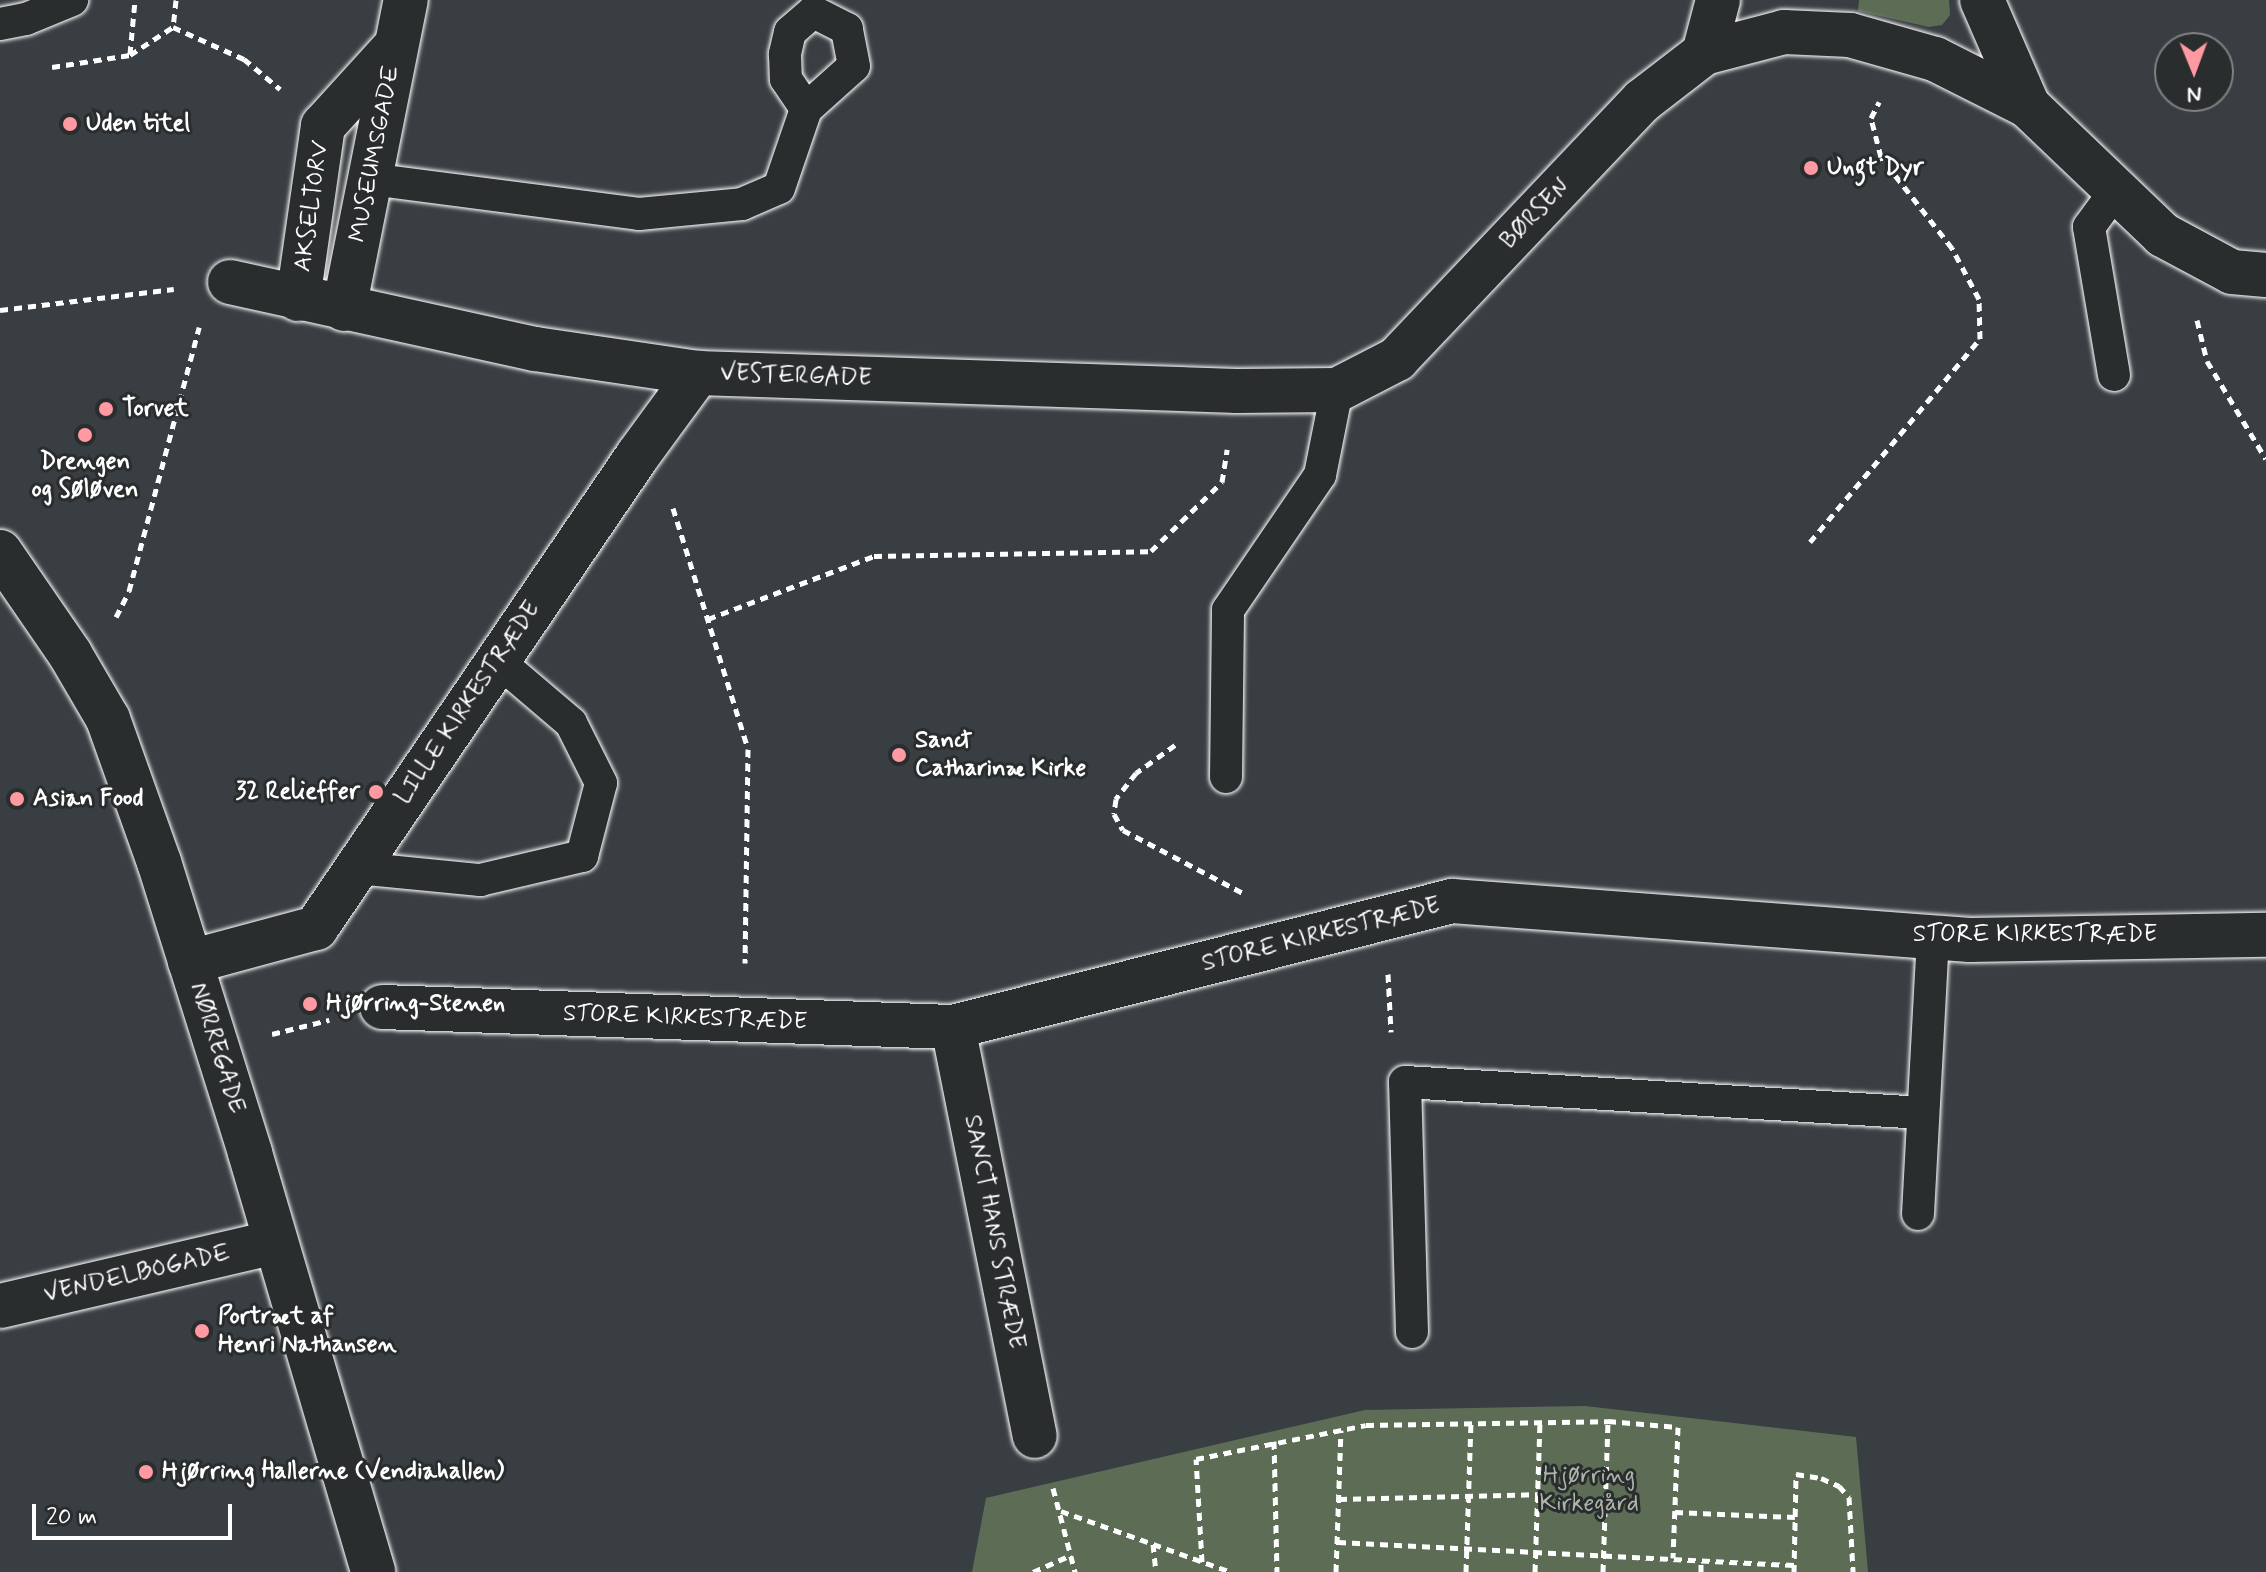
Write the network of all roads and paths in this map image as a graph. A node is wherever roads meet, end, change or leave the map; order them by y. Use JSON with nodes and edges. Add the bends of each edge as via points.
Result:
{"nodes":[{"id":1,"x":72,"y":0,"type":"edge"},
{"id":2,"x":135,"y":0,"type":"edge"},
{"id":3,"x":176,"y":0,"type":"edge"},
{"id":4,"x":406,"y":0,"type":"edge"},
{"id":5,"x":1718,"y":0,"type":"edge"},
{"id":6,"x":1982,"y":0,"type":"edge"},
{"id":7,"x":0,"y":24,"type":"edge"},
{"id":8,"x":173,"y":27,"type":"junction"},
{"id":9,"x":397,"y":45,"type":"junction"},
{"id":10,"x":1905,"y":51,"type":"junction"},
{"id":11,"x":1704,"y":53,"type":"junction"},
{"id":12,"x":130,"y":55,"type":"junction"},
{"id":13,"x":43,"y":68,"type":"dead end"},
{"id":14,"x":2028,"y":106,"type":"junction"},
{"id":15,"x":806,"y":109,"type":"dead end"},
{"id":16,"x":323,"y":126,"type":"junction"},
{"id":17,"x":370,"y":179,"type":"junction"},
{"id":18,"x":2116,"y":190,"type":"junction"},
{"id":19,"x":2180,"y":245,"type":"junction"},
{"id":20,"x":2266,"y":275,"type":"edge"},
{"id":21,"x":218,"y":283,"type":"junction"},
{"id":22,"x":298,"y":299,"type":"junction"},
{"id":23,"x":344,"y":309,"type":"junction"},
{"id":24,"x":0,"y":310,"type":"edge"},
{"id":25,"x":698,"y":373,"type":"junction"},
{"id":26,"x":2114,"y":375,"type":"dead end"},
{"id":27,"x":1352,"y":383,"type":"junction"},
{"id":28,"x":1237,"y":391,"type":"junction"},
{"id":29,"x":2266,"y":459,"type":"edge"},
{"id":30,"x":674,"y":512,"type":"dead end"},
{"id":31,"x":1810,"y":542,"type":"dead end"},
{"id":32,"x":0,"y":552,"type":"edge"},
{"id":33,"x":708,"y":619,"type":"junction"},
{"id":34,"x":497,"y":660,"type":"junction"},
{"id":35,"x":85,"y":678,"type":"junction"},
{"id":36,"x":1227,"y":707,"type":"junction"},
{"id":37,"x":1226,"y":777,"type":"dead end"},
{"id":38,"x":357,"y":868,"type":"junction"},
{"id":39,"x":1385,"y":918,"type":"junction"},
{"id":40,"x":1322,"y":934,"type":"junction"},
{"id":41,"x":2266,"y":935,"type":"edge"},
{"id":42,"x":1933,"y":937,"type":"junction"},
{"id":43,"x":190,"y":962,"type":"junction"},
{"id":44,"x":362,"y":1012,"type":"joint"},
{"id":45,"x":744,"y":1020,"type":"junction"},
{"id":46,"x":953,"y":1027,"type":"junction"},
{"id":47,"x":217,"y":1048,"type":"junction"},
{"id":48,"x":1405,"y":1082,"type":"junction"},
{"id":49,"x":1923,"y":1113,"type":"junction"},
{"id":50,"x":1918,"y":1214,"type":"dead end"},
{"id":51,"x":274,"y":1242,"type":"junction"},
{"id":52,"x":0,"y":1306,"type":"edge"},
{"id":53,"x":1412,"y":1332,"type":"dead end"},
{"id":54,"x":1608,"y":1421,"type":"junction"},
{"id":55,"x":1540,"y":1422,"type":"junction"},
{"id":56,"x":1471,"y":1423,"type":"junction"},
{"id":57,"x":1341,"y":1430,"type":"junction"},
{"id":58,"x":1035,"y":1436,"type":"joint"},
{"id":59,"x":1274,"y":1441,"type":"junction"},
{"id":60,"x":1538,"y":1494,"type":"junction"},
{"id":61,"x":1469,"y":1495,"type":"junction"},
{"id":62,"x":1339,"y":1499,"type":"junction"},
{"id":63,"x":1061,"y":1511,"type":"junction"},
{"id":64,"x":1675,"y":1512,"type":"junction"},
{"id":65,"x":1795,"y":1517,"type":"junction"},
{"id":66,"x":1338,"y":1542,"type":"junction"},
{"id":67,"x":1153,"y":1544,"type":"junction"},
{"id":68,"x":1467,"y":1548,"type":"junction"},
{"id":69,"x":1536,"y":1552,"type":"junction"},
{"id":70,"x":1071,"y":1555,"type":"junction"},
{"id":71,"x":1604,"y":1555,"type":"junction"},
{"id":72,"x":1673,"y":1558,"type":"junction"},
{"id":73,"x":1701,"y":1560,"type":"junction"},
{"id":74,"x":1202,"y":1562,"type":"junction"},
{"id":75,"x":1794,"y":1568,"type":"edge"},
{"id":76,"x":1228,"y":1571,"type":"edge"},
{"id":77,"x":373,"y":1572,"type":"edge"},
{"id":78,"x":1033,"y":1572,"type":"edge"},
{"id":79,"x":1075,"y":1572,"type":"edge"},
{"id":80,"x":1156,"y":1572,"type":"edge"},
{"id":81,"x":1277,"y":1572,"type":"edge"},
{"id":82,"x":1336,"y":1572,"type":"edge"},
{"id":83,"x":1466,"y":1572,"type":"edge"},
{"id":84,"x":1535,"y":1572,"type":"edge"},
{"id":85,"x":1603,"y":1572,"type":"edge"},
{"id":86,"x":1701,"y":1572,"type":"edge"},
{"id":87,"x":1853,"y":1572,"type":"edge"}],
"edges":[{"from":1,"to":7,"type":"lane"},
{"from":2,"to":12,"type":"path"},
{"from":3,"to":8,"type":"path"},
{"from":4,"to":9,"type":"street","name":"MUSEUMSGADE"},
{"from":5,"to":11,"type":"street"},
{"from":6,"to":14,"type":"street","name":"BØRSEN"},
{"from":8,"to":12,"type":"path"},
{"from":8,"to":16,"type":"path","via":[[244,59]]},
{"from":9,"to":16,"type":"street","name":"AKSELTORV"},
{"from":9,"to":17,"type":"street","name":"MUSEUMSGADE"},
{"from":10,"to":11,"type":"street","name":"BØRSEN","via":[[1850,35],[1784,32]]},
{"from":10,"to":14,"type":"street","name":"BØRSEN","via":[[1935,59]]},
{"from":10,"to":31,"type":"path","via":[[1871,118],[1881,157],[1952,248],[1979,299],[1980,339]]},
{"from":11,"to":27,"type":"street","name":"BØRSEN","via":[[1642,101],[1397,359]]},
{"from":12,"to":13,"type":"path"},
{"from":14,"to":18,"type":"street","name":"BØRSEN"},
{"from":15,"to":17,"type":"lane","via":[[779,188],[742,204],[639,214]]},
{"from":16,"to":22,"type":"street","name":"AKSELTORV"},
{"from":17,"to":23,"type":"street","name":"MUSEUMSGADE"},
{"from":18,"to":19,"type":"street","name":"BØRSEN"},
{"from":18,"to":26,"type":"lane","via":[[2089,227]]},
{"from":19,"to":20,"type":"street","name":"BØRSEN","via":[[2232,272]]},
{"from":19,"to":29,"type":"path","via":[[2207,361]]},
{"from":21,"to":22,"type":"street","name":"VESTERGADE"},
{"from":21,"to":24,"type":"path"},
{"from":21,"to":35,"type":"path","via":[[129,591]]},
{"from":22,"to":23,"type":"street","name":"VESTERGADE"},
{"from":23,"to":25,"type":"street","name":"VESTERGADE","via":[[535,349]]},
{"from":25,"to":28,"type":"street","name":"VESTERGADE"},
{"from":25,"to":34,"type":"street","name":"LILLE KIRKESTRÆDE"},
{"from":27,"to":28,"type":"street","name":"VESTERGADE"},
{"from":27,"to":36,"type":"lane","via":[[1320,475],[1228,610]]},
{"from":28,"to":33,"type":"path","via":[[1222,482],[1151,551],[874,556]]},
{"from":30,"to":33,"type":"path"},
{"from":32,"to":35,"type":"street","name":"NØRREGADE"},
{"from":33,"to":45,"type":"path","via":[[748,749]]},
{"from":34,"to":38,"type":"street","name":"LILLE KIRKESTRÆDE"},
{"from":34,"to":38,"type":"lane","via":[[571,723],[601,783],[582,856],[480,880]]},
{"from":35,"to":43,"type":"street","name":"NØRREGADE","via":[[108,719]]},
{"from":36,"to":37,"type":"lane"},
{"from":36,"to":40,"type":"path","via":[[1136,773],[1116,799],[1114,814],[1123,830]]},
{"from":38,"to":43,"type":"street","name":"LILLE KIRKESTRÆDE","via":[[316,928]]},
{"from":39,"to":40,"type":"street","name":"STORE KIRKESTRÆDE"},
{"from":39,"to":42,"type":"street","name":"STORE KIRKESTRÆDE","via":[[1452,901]]},
{"from":39,"to":48,"type":"path","via":[[1392,1053]]},
{"from":40,"to":46,"type":"street","name":"STORE KIRKESTRÆDE"},
{"from":41,"to":42,"type":"street","name":"STORE KIRKESTRÆDE"},
{"from":42,"to":49,"type":"lane"},
{"from":43,"to":47,"type":"street","name":"NØRREGADE"},
{"from":44,"to":45,"type":"street","name":"STORE KIRKESTRÆDE"},
{"from":44,"to":47,"type":"path"},
{"from":45,"to":46,"type":"street","name":"STORE KIRKESTRÆDE"},
{"from":46,"to":58,"type":"street","name":"SANCT HANS STRÆDE"},
{"from":47,"to":51,"type":"street","name":"NØRREGADE"},
{"from":48,"to":49,"type":"lane"},
{"from":48,"to":53,"type":"lane"},
{"from":49,"to":50,"type":"lane"},
{"from":51,"to":52,"type":"street","name":"VENDELBOGADE"},
{"from":51,"to":77,"type":"street","name":"NØRREGADE"},
{"from":54,"to":55,"type":"path"},
{"from":54,"to":64,"type":"path","via":[[1678,1427]]},
{"from":54,"to":71,"type":"path"},
{"from":55,"to":56,"type":"path"},
{"from":55,"to":60,"type":"path"},
{"from":56,"to":57,"type":"path"},
{"from":56,"to":61,"type":"path"},
{"from":57,"to":59,"type":"path"},
{"from":57,"to":62,"type":"path"},
{"from":58,"to":63,"type":"path"},
{"from":59,"to":74,"type":"path","via":[[1196,1459]]},
{"from":59,"to":81,"type":"path"},
{"from":60,"to":61,"type":"path"},
{"from":60,"to":69,"type":"path"},
{"from":61,"to":62,"type":"path"},
{"from":61,"to":68,"type":"path"},
{"from":62,"to":66,"type":"path"},
{"from":63,"to":67,"type":"path"},
{"from":63,"to":70,"type":"path"},
{"from":64,"to":65,"type":"path"},
{"from":64,"to":72,"type":"path"},
{"from":65,"to":75,"type":"path"},
{"from":65,"to":87,"type":"path","via":[[1796,1474],[1839,1486],[1849,1497]]},
{"from":66,"to":68,"type":"path"},
{"from":66,"to":82,"type":"path"},
{"from":67,"to":74,"type":"path"},
{"from":67,"to":80,"type":"path"},
{"from":68,"to":69,"type":"path"},
{"from":68,"to":83,"type":"path"},
{"from":69,"to":71,"type":"path"},
{"from":69,"to":84,"type":"path"},
{"from":70,"to":78,"type":"path"},
{"from":70,"to":79,"type":"path"},
{"from":71,"to":72,"type":"path"},
{"from":71,"to":85,"type":"path"},
{"from":72,"to":73,"type":"path"},
{"from":73,"to":75,"type":"path"},
{"from":73,"to":86,"type":"path"},
{"from":74,"to":76,"type":"path"}]}
